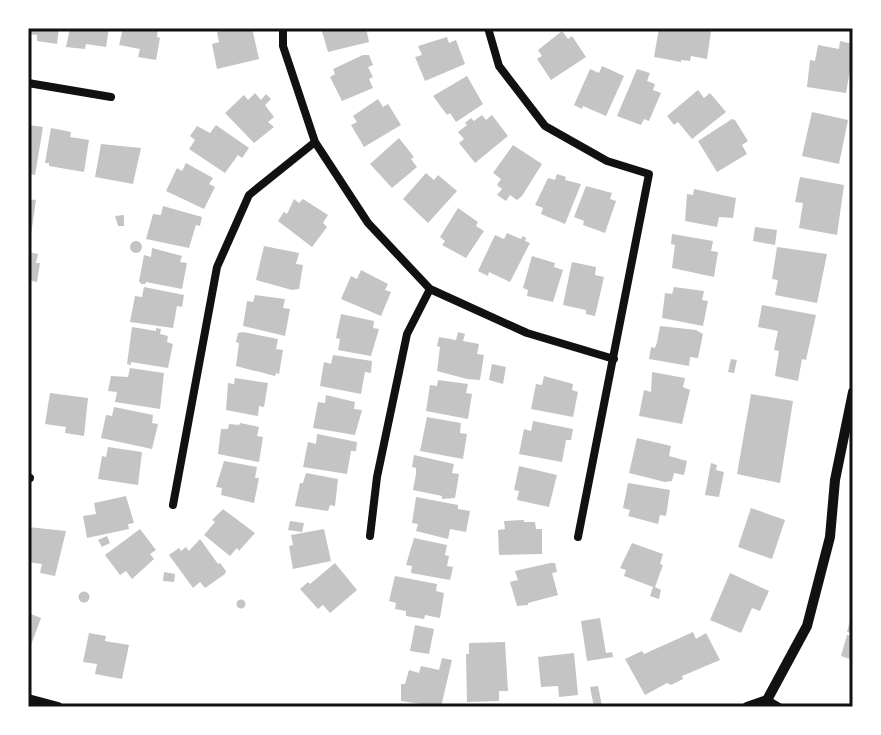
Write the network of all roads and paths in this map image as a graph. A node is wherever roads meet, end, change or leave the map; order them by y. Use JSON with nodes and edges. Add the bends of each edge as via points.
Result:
{"nodes":[{"id":1,"x":283,"y":28,"type":"edge"},
{"id":2,"x":488,"y":28,"type":"edge"},
{"id":3,"x":28,"y":83,"type":"edge"},
{"id":4,"x":111,"y":97,"type":"dead end"},
{"id":5,"x":315,"y":142,"type":"junction"},
{"id":6,"x":430,"y":289,"type":"junction"},
{"id":7,"x":614,"y":359,"type":"junction"},
{"id":8,"x":853,"y":392,"type":"edge"},
{"id":9,"x":173,"y":505,"type":"dead end"},
{"id":10,"x":370,"y":536,"type":"dead end"},
{"id":11,"x":578,"y":537,"type":"dead end"},
{"id":12,"x":28,"y":699,"type":"edge"},
{"id":13,"x":767,"y":700,"type":"junction"},
{"id":14,"x":58,"y":707,"type":"edge"},
{"id":15,"x":747,"y":707,"type":"edge"},
{"id":16,"x":779,"y":707,"type":"edge"}],
"edges":[{"from":1,"to":5,"type":"street","via":[[283,46]]},
{"from":2,"to":7,"type":"street","via":[[499,66],[545,126],[607,161],[649,174]]},
{"from":3,"to":4,"type":"street"},
{"from":5,"to":6,"type":"street","via":[[368,223]]},
{"from":5,"to":9,"type":"street","via":[[249,195],[217,267]]},
{"from":6,"to":7,"type":"street","via":[[527,333]]},
{"from":6,"to":10,"type":"street","via":[[407,334]]},
{"from":7,"to":11,"type":"street"},
{"from":8,"to":13,"type":"street","via":[[830,537],[807,626]]},
{"from":12,"to":14,"type":"street"},
{"from":13,"to":15,"type":"street"},
{"from":13,"to":16,"type":"street"}]}
